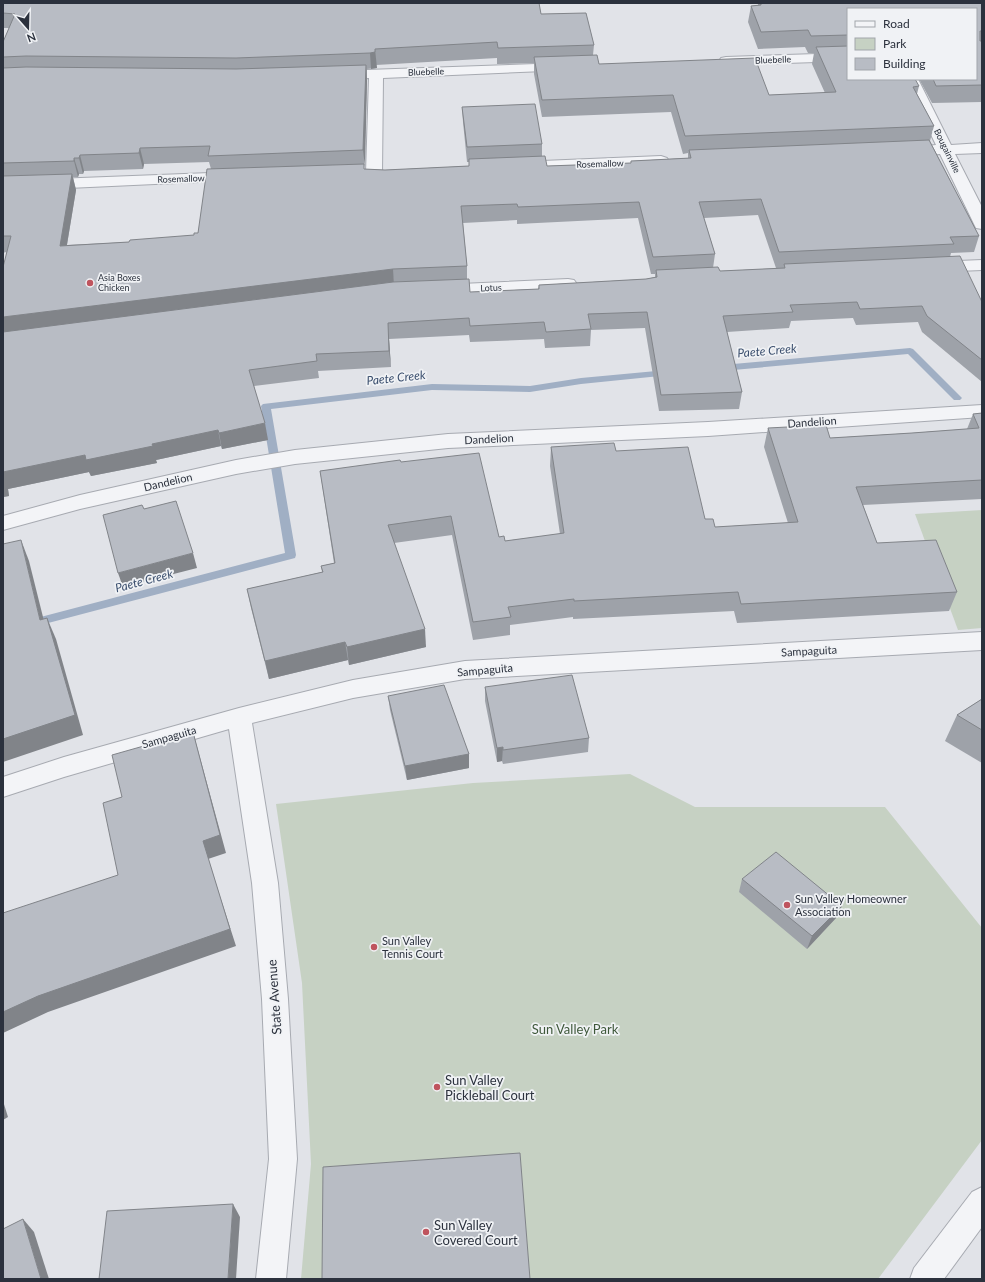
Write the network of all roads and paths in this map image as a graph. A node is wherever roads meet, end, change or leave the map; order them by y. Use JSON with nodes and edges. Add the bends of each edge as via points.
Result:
{"nodes":[{"id":1,"x":847,"y":57,"type":"edge"},
{"id":2,"x":714,"y":62,"type":"edge"},
{"id":3,"x":581,"y":66,"type":"edge"},
{"id":4,"x":376,"y":74,"type":"junction"},
{"id":5,"x":322,"y":75,"type":"edge"},
{"id":6,"x":911,"y":80,"type":"edge"},
{"id":7,"x":982,"y":148,"type":"edge"},
{"id":8,"x":946,"y":150,"type":"junction"},
{"id":9,"x":891,"y":152,"type":"edge"},
{"id":10,"x":679,"y":161,"type":"edge"},
{"id":11,"x":529,"y":167,"type":"edge"},
{"id":12,"x":359,"y":173,"type":"edge"},
{"id":13,"x":248,"y":177,"type":"edge"},
{"id":14,"x":3,"y":186,"type":"edge"},
{"id":15,"x":982,"y":224,"type":"edge"},
{"id":16,"x":982,"y":265,"type":"edge"},
{"id":17,"x":918,"y":268,"type":"edge"},
{"id":18,"x":584,"y":283,"type":"edge"},
{"id":19,"x":426,"y":291,"type":"edge"},
{"id":20,"x":982,"y":411,"type":"edge"},
{"id":21,"x":3,"y":523,"type":"edge"},
{"id":22,"x":982,"y":641,"type":"edge"},
{"id":23,"x":239,"y":716,"type":"junction"},
{"id":24,"x":3,"y":787,"type":"edge"},
{"id":25,"x":982,"y":1202,"type":"edge"},
{"id":26,"x":271,"y":1279,"type":"edge"},
{"id":27,"x":925,"y":1279,"type":"edge"}],
"edges":[{"from":1,"to":2,"type":"street","name":"Bluebelle"},
{"from":3,"to":4,"type":"street","name":"Bluebelle"},
{"from":4,"to":5,"type":"street","name":"Bluebelle"},
{"from":4,"to":12,"type":"street","via":[[382,172]]},
{"from":6,"to":8,"type":"street","name":"Bougainville"},
{"from":7,"to":8,"type":"street"},
{"from":8,"to":9,"type":"street"},
{"from":8,"to":15,"type":"street","name":"Bougainville"},
{"from":10,"to":11,"type":"street","name":"Rosemallow"},
{"from":13,"to":14,"type":"street","name":"Rosemallow"},
{"from":16,"to":17,"type":"street"},
{"from":18,"to":19,"type":"street","name":"Lotus"},
{"from":20,"to":21,"type":"street","name":"Dandelion","via":[[708,429],[448,441],[295,457],[236,467],[80,502]]},
{"from":22,"to":23,"type":"street","name":"Sampaguita","via":[[465,670],[353,689]]},
{"from":23,"to":24,"type":"street","name":"Sampaguita"},
{"from":23,"to":26,"type":"street","name":"State Avenue","via":[[264,883],[275,999],[283,1159]]},
{"from":25,"to":27,"type":"street"}]}
